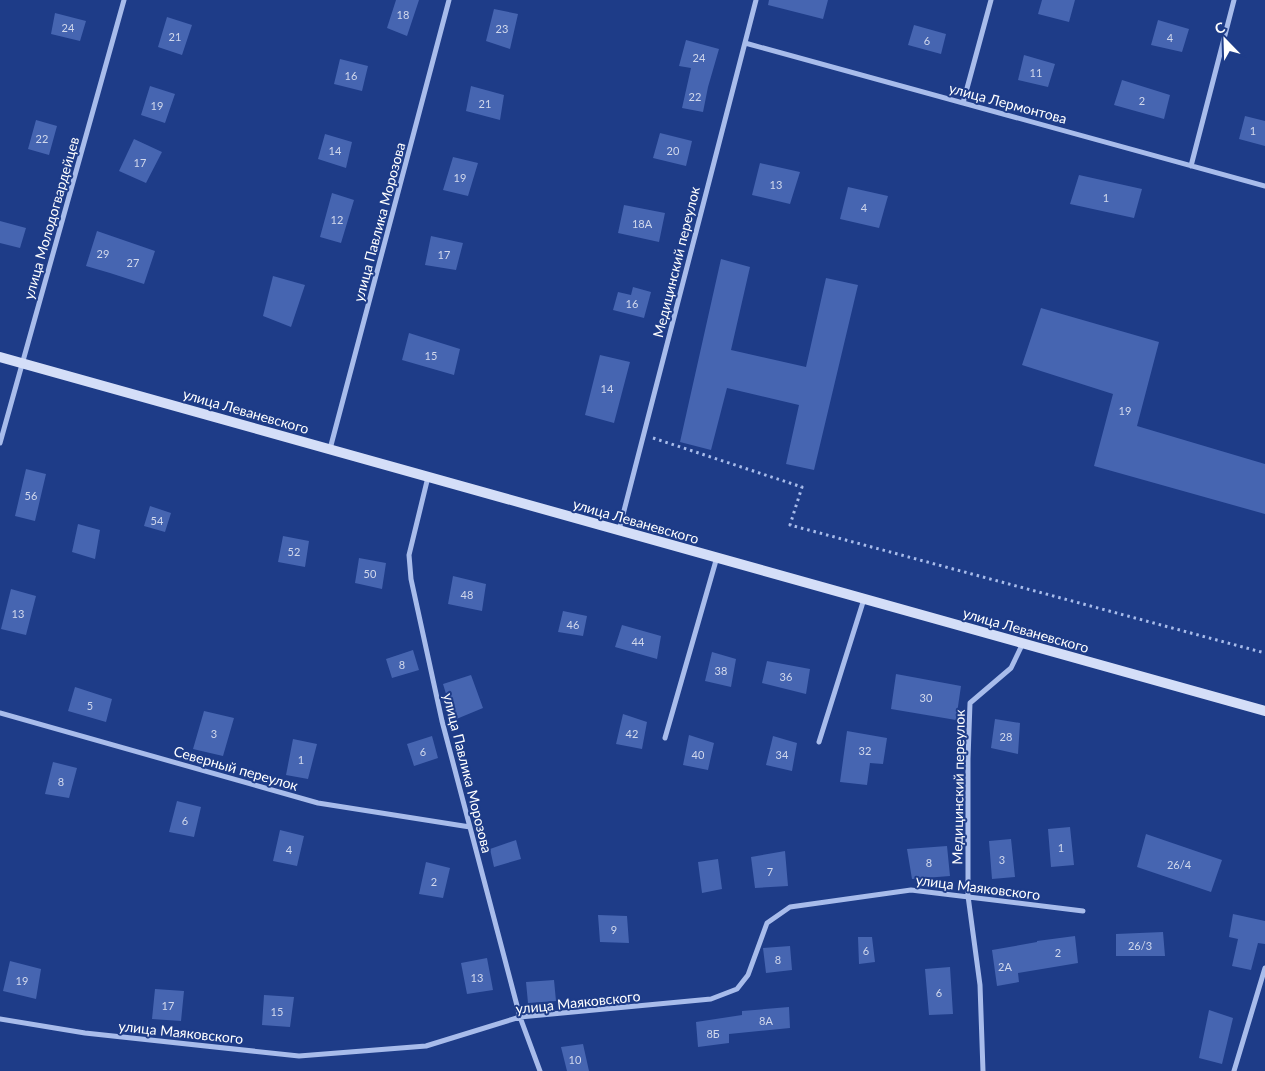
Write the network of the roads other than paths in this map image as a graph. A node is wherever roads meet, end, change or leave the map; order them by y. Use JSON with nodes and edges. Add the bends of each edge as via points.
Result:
{"nodes":[{"id":1,"x":124,"y":0,"type":"edge"},
{"id":2,"x":450,"y":0,"type":"edge"},
{"id":3,"x":756,"y":0,"type":"edge"},
{"id":4,"x":991,"y":0,"type":"edge"},
{"id":5,"x":1234,"y":0,"type":"edge"},
{"id":6,"x":745,"y":43,"type":"junction"},
{"id":7,"x":963,"y":103,"type":"junction"},
{"id":8,"x":1191,"y":166,"type":"junction"},
{"id":9,"x":1265,"y":186,"type":"edge"},
{"id":10,"x":0,"y":357,"type":"edge"},
{"id":11,"x":22,"y":363,"type":"junction"},
{"id":12,"x":0,"y":443,"type":"edge"},
{"id":13,"x":330,"y":449,"type":"junction"},
{"id":14,"x":428,"y":477,"type":"junction"},
{"id":15,"x":619,"y":530,"type":"junction"},
{"id":16,"x":717,"y":558,"type":"junction"},
{"id":17,"x":864,"y":599,"type":"junction"},
{"id":18,"x":1024,"y":643,"type":"junction"},
{"id":19,"x":1265,"y":711,"type":"edge"},
{"id":20,"x":0,"y":713,"type":"edge"},
{"id":21,"x":665,"y":738,"type":"dead end"},
{"id":22,"x":819,"y":742,"type":"dead end"},
{"id":23,"x":470,"y":827,"type":"junction"},
{"id":24,"x":968,"y":896,"type":"junction"},
{"id":25,"x":1083,"y":910,"type":"dead end"},
{"id":26,"x":1265,"y":968,"type":"edge"},
{"id":27,"x":520,"y":1017,"type":"junction"},
{"id":28,"x":0,"y":1019,"type":"edge"},
{"id":29,"x":540,"y":1071,"type":"edge"},
{"id":30,"x":983,"y":1071,"type":"edge"},
{"id":31,"x":1234,"y":1071,"type":"edge"}],
"edges":[{"from":1,"to":11,"type":"street","name":"улица Молодогвардейцев"},
{"from":2,"to":13,"type":"street","name":"улица Павлика Морозова"},
{"from":3,"to":6,"type":"street","name":"Медицинский переулок"},
{"from":4,"to":7,"type":"street"},
{"from":5,"to":8,"type":"street"},
{"from":6,"to":7,"type":"street","name":"улица Лермонтова"},
{"from":6,"to":15,"type":"street","name":"Медицинский переулок"},
{"from":7,"to":8,"type":"street","name":"улица Лермонтова"},
{"from":8,"to":9,"type":"street","name":"улица Лермонтова"},
{"from":10,"to":11,"type":"street","name":"улица Леваневского"},
{"from":11,"to":12,"type":"street","name":"улица Молодогвардейцев"},
{"from":11,"to":13,"type":"street","name":"улица Леваневского"},
{"from":13,"to":14,"type":"street","name":"улица Леваневского"},
{"from":14,"to":15,"type":"street","name":"улица Леваневского"},
{"from":14,"to":23,"type":"street","name":"улица Павлика Морозова","via":[[409,555],[411,579],[442,721]]},
{"from":15,"to":16,"type":"street","name":"улица Леваневского"},
{"from":16,"to":17,"type":"street","name":"улица Леваневского"},
{"from":16,"to":21,"type":"street"},
{"from":17,"to":18,"type":"street","name":"улица Леваневского"},
{"from":17,"to":22,"type":"street"},
{"from":18,"to":19,"type":"street","name":"улица Леваневского"},
{"from":18,"to":24,"type":"street","name":"Медицинский переулок","via":[[1011,668],[970,703]]},
{"from":20,"to":23,"type":"street","name":"Северный переулок","via":[[318,803]]},
{"from":23,"to":27,"type":"street","name":"улица Павлика Морозова"},
{"from":24,"to":25,"type":"street","name":"улица Маяковского"},
{"from":24,"to":27,"type":"street","name":"улица Маяковского","via":[[911,890],[790,907],[767,923],[748,975],[737,989],[711,999]]},
{"from":24,"to":30,"type":"street","name":"Медицинский переулок","via":[[980,985]]},
{"from":26,"to":31,"type":"street"},
{"from":27,"to":28,"type":"street","name":"улица Маяковского","via":[[426,1046],[299,1056],[85,1033]]},
{"from":27,"to":29,"type":"street","name":"улица Павлика Морозова"}]}
